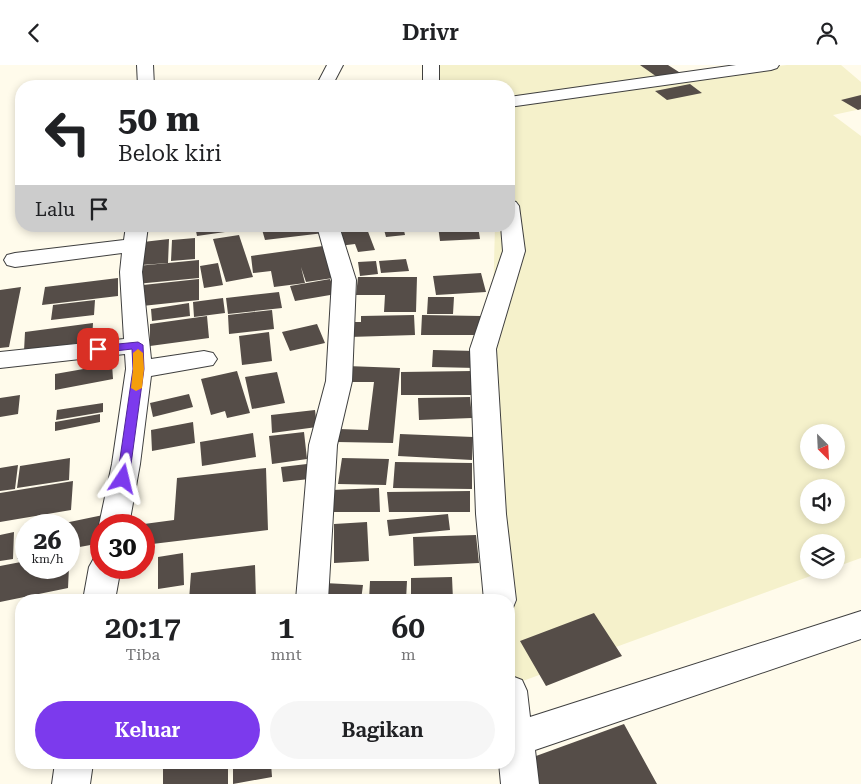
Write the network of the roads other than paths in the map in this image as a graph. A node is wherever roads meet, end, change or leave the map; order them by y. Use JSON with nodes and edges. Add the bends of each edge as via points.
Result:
{"nodes":[{"id":1,"x":145,"y":65,"type":"edge"},
{"id":2,"x":335,"y":65,"type":"edge"},
{"id":3,"x":431,"y":65,"type":"edge"},
{"id":4,"x":678,"y":65,"type":"edge"},
{"id":5,"x":771,"y":65,"type":"edge"},
{"id":6,"x":697,"y":75,"type":"junction"},
{"id":7,"x":146,"y":80,"type":"edge"},
{"id":8,"x":327,"y":80,"type":"edge"},
{"id":9,"x":431,"y":80,"type":"edge"},
{"id":10,"x":515,"y":102,"type":"edge"},
{"id":11,"x":330,"y":232,"type":"edge"},
{"id":12,"x":512,"y":232,"type":"edge"},
{"id":13,"x":135,"y":236,"type":"edge"},
{"id":14,"x":15,"y":260,"type":"dead end"},
{"id":15,"x":138,"y":357,"type":"junction"},
{"id":16,"x":204,"y":359,"type":"dead end"},
{"id":17,"x":0,"y":361,"type":"edge"},
{"id":18,"x":116,"y":514,"type":"edge"},
{"id":19,"x":103,"y":579,"type":"edge"},
{"id":20,"x":100,"y":594,"type":"edge"},
{"id":21,"x":312,"y":594,"type":"edge"},
{"id":22,"x":499,"y":594,"type":"edge"},
{"id":23,"x":861,"y":625,"type":"edge"},
{"id":24,"x":515,"y":741,"type":"edge"},
{"id":25,"x":515,"y":748,"type":"edge"},
{"id":26,"x":73,"y":769,"type":"edge"},
{"id":27,"x":71,"y":784,"type":"edge"},
{"id":28,"x":520,"y":784,"type":"edge"}],
"edges":[{"from":1,"to":7,"type":"street"},
{"from":2,"to":8,"type":"street"},
{"from":3,"to":9,"type":"street"},
{"from":4,"to":6,"type":"street"},
{"from":5,"to":6,"type":"street"},
{"from":6,"to":10,"type":"street"},
{"from":11,"to":21,"type":"street","via":[[344,279],[339,381],[322,445]]},
{"from":12,"to":22,"type":"street","via":[[514,251],[483,349],[491,514]]},
{"from":13,"to":14,"type":"street"},
{"from":13,"to":15,"type":"street","via":[[131,272]]},
{"from":15,"to":16,"type":"street"},
{"from":15,"to":17,"type":"street"},
{"from":15,"to":18,"type":"street","via":[[126,464]]},
{"from":19,"to":20,"type":"street"},
{"from":23,"to":24,"type":"street"},
{"from":25,"to":28,"type":"street"},
{"from":26,"to":27,"type":"street"}]}
